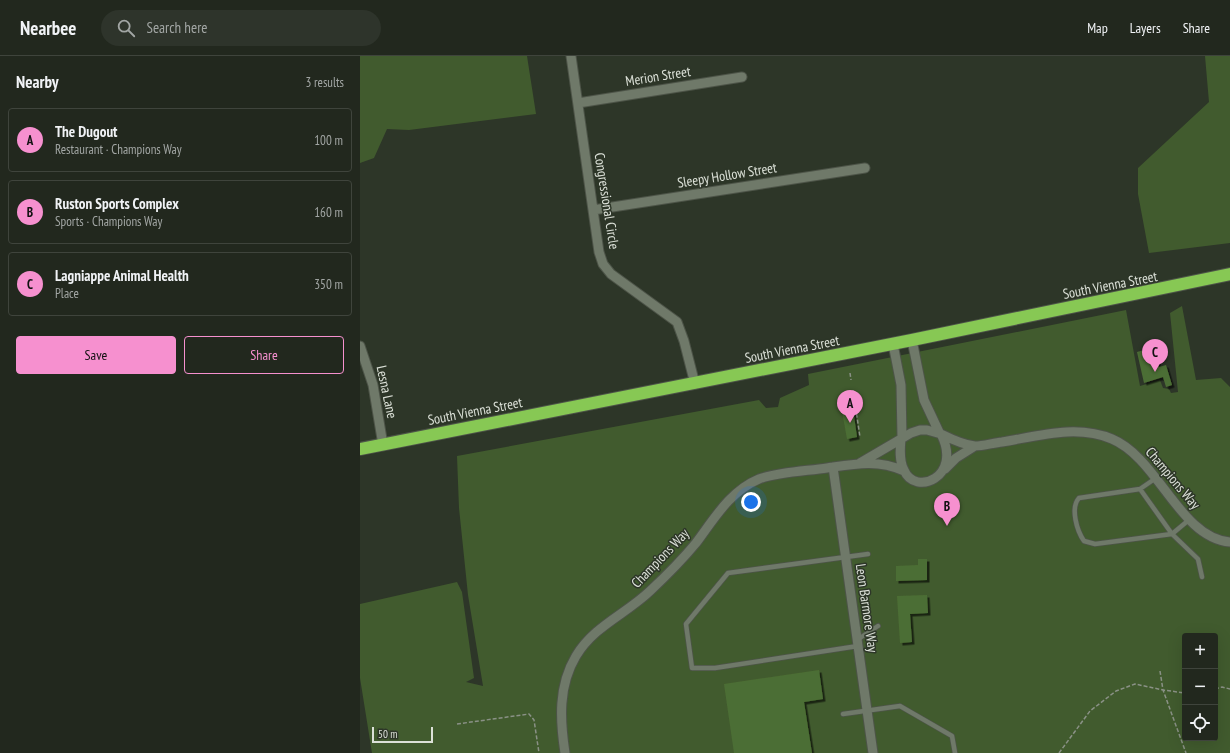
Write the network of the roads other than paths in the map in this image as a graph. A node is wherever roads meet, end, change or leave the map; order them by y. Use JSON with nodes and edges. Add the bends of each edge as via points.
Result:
{"nodes":[{"id":1,"x":571,"y":56,"type":"edge"},
{"id":2,"x":742,"y":77,"type":"dead end"},
{"id":3,"x":578,"y":103,"type":"junction"},
{"id":4,"x":865,"y":168,"type":"dead end"},
{"id":5,"x":593,"y":210,"type":"junction"},
{"id":6,"x":1230,"y":274,"type":"edge"},
{"id":7,"x":912,"y":340,"type":"junction"},
{"id":8,"x":893,"y":344,"type":"junction"},
{"id":9,"x":360,"y":346,"type":"edge"},
{"id":10,"x":694,"y":384,"type":"junction"},
{"id":11,"x":940,"y":433,"type":"junction"},
{"id":12,"x":902,"y":439,"type":"junction"},
{"id":13,"x":383,"y":444,"type":"junction"},
{"id":14,"x":975,"y":446,"type":"junction"},
{"id":15,"x":360,"y":449,"type":"edge"},
{"id":16,"x":860,"y":462,"type":"junction"},
{"id":17,"x":833,"y":467,"type":"junction"},
{"id":18,"x":944,"y":470,"type":"junction"},
{"id":19,"x":904,"y":471,"type":"junction"},
{"id":20,"x":1156,"y":478,"type":"junction"},
{"id":21,"x":1140,"y":489,"type":"junction"},
{"id":22,"x":1190,"y":519,"type":"junction"},
{"id":23,"x":1172,"y":534,"type":"junction"},
{"id":24,"x":1230,"y":542,"type":"edge"},
{"id":25,"x":868,"y":554,"type":"dead end"},
{"id":26,"x":845,"y":557,"type":"junction"},
{"id":27,"x":1202,"y":577,"type":"dead end"},
{"id":28,"x":878,"y":626,"type":"dead end"},
{"id":29,"x":858,"y":643,"type":"junction"},
{"id":30,"x":867,"y":711,"type":"junction"},
{"id":31,"x":843,"y":714,"type":"dead end"},
{"id":32,"x":565,"y":753,"type":"edge"},
{"id":33,"x":873,"y":753,"type":"edge"},
{"id":34,"x":955,"y":753,"type":"edge"}],
"edges":[{"from":1,"to":3,"type":"street","name":"Congressional Circle"},
{"from":2,"to":3,"type":"street","name":"Merion Street"},
{"from":3,"to":5,"type":"street","name":"Congressional Circle"},
{"from":4,"to":5,"type":"street","name":"Sleepy Hollow Street"},
{"from":5,"to":10,"type":"street","name":"Congressional Circle","via":[[603,264],[611,274],[677,322]]},
{"from":6,"to":7,"type":"highway","name":"South Vienna Street","via":[[1168,289]]},
{"from":7,"to":8,"type":"highway","name":"South Vienna Street"},
{"from":7,"to":11,"type":"street","via":[[924,400]]},
{"from":8,"to":10,"type":"highway","name":"South Vienna Street"},
{"from":8,"to":12,"type":"street","via":[[901,386]]},
{"from":9,"to":13,"type":"street","name":"Lesna Lane","via":[[373,385]]},
{"from":10,"to":13,"type":"highway","name":"South Vienna Street"},
{"from":11,"to":12,"type":"street","name":"Champions Way","via":[[920,430]]},
{"from":11,"to":14,"type":"street","name":"Champions Way","via":[[953,440]]},
{"from":11,"to":18,"type":"street","via":[[948,453]]},
{"from":12,"to":16,"type":"street","name":"Champions Way"},
{"from":12,"to":19,"type":"street","via":[[901,460]]},
{"from":13,"to":15,"type":"highway","name":"South Vienna Street"},
{"from":14,"to":18,"type":"street","name":"Champions Way","via":[[956,458]]},
{"from":14,"to":20,"type":"street","name":"Champions Way","via":[[1066,432],[1091,433],[1123,444]]},
{"from":16,"to":17,"type":"street","name":"Champions Way"},
{"from":16,"to":19,"type":"street","name":"Champions Way","via":[[882,463]]},
{"from":17,"to":26,"type":"street","name":"Leon Barmore Way"},
{"from":17,"to":32,"type":"street","name":"Champions Way","via":[[771,476],[745,487],[725,504],[695,543],[648,594],[595,632],[576,656],[564,687],[561,715]]},
{"from":18,"to":19,"type":"street","name":"Champions Way","via":[[937,478],[925,482],[915,480]]},
{"from":20,"to":21,"type":"lane"},
{"from":20,"to":22,"type":"street","name":"Champions Way"},
{"from":21,"to":23,"type":"lane"},
{"from":21,"to":23,"type":"lane","via":[[1079,498],[1074,505],[1080,536],[1084,541],[1095,544]]},
{"from":22,"to":23,"type":"lane"},
{"from":22,"to":24,"type":"street","name":"Champions Way","via":[[1212,537]]},
{"from":23,"to":27,"type":"lane","via":[[1198,560]]},
{"from":25,"to":26,"type":"lane"},
{"from":26,"to":29,"type":"street","name":"Leon Barmore Way"},
{"from":26,"to":29,"type":"lane","via":[[728,573],[686,624],[692,668],[715,668]]},
{"from":28,"to":29,"type":"lane"},
{"from":29,"to":30,"type":"street","name":"Leon Barmore Way"},
{"from":30,"to":31,"type":"lane"},
{"from":30,"to":33,"type":"street","name":"Leon Barmore Way"},
{"from":30,"to":34,"type":"lane","via":[[900,706],[952,736]]}]}
